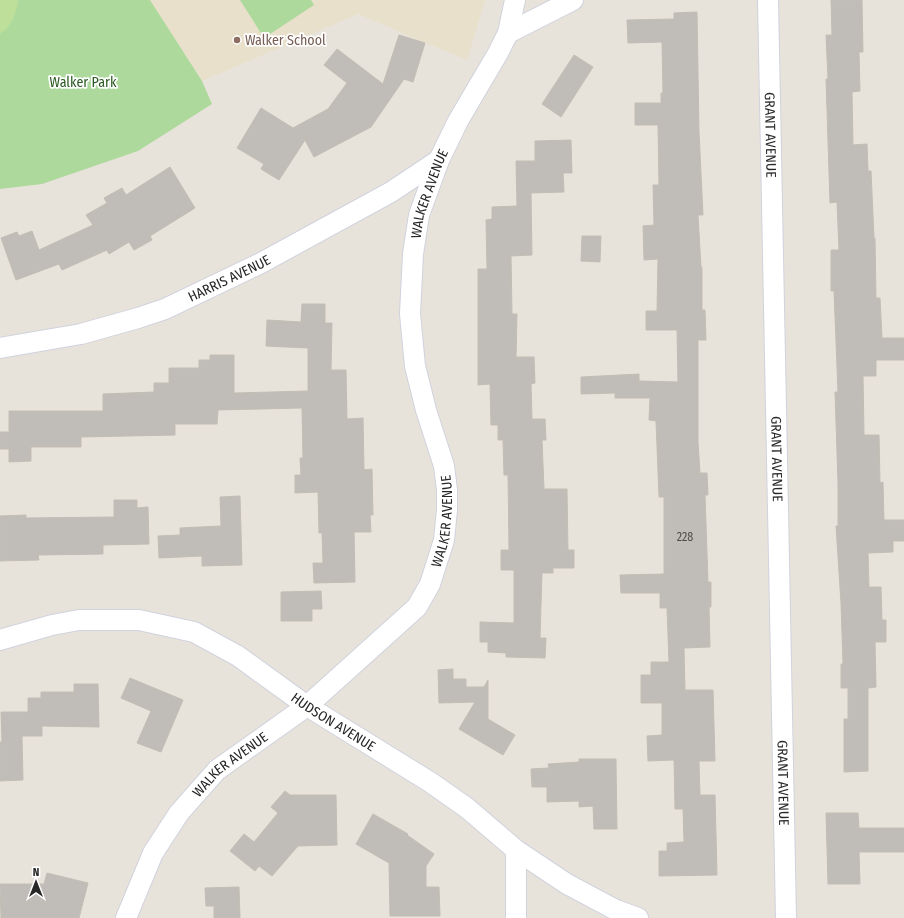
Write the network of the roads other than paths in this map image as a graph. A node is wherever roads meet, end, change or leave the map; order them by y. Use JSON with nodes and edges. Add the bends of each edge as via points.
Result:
{"nodes":[{"id":1,"x":514,"y":0,"type":"edge"},
{"id":2,"x":574,"y":0,"type":"edge"},
{"id":3,"x":768,"y":0,"type":"edge"},
{"id":4,"x":508,"y":33,"type":"junction"},
{"id":5,"x":439,"y":160,"type":"junction"},
{"id":6,"x":0,"y":348,"type":"edge"},
{"id":7,"x":0,"y":640,"type":"edge"},
{"id":8,"x":307,"y":706,"type":"junction"},
{"id":9,"x":516,"y":850,"type":"junction"},
{"id":10,"x":126,"y":918,"type":"edge"},
{"id":11,"x":516,"y":918,"type":"edge"},
{"id":12,"x":638,"y":918,"type":"edge"},
{"id":13,"x":786,"y":918,"type":"edge"}],
"edges":[{"from":1,"to":4,"type":"street","name":"WALKER AVENUE"},
{"from":2,"to":4,"type":"street"},
{"from":3,"to":13,"type":"street","name":"GRANT AVENUE"},
{"from":4,"to":5,"type":"street","name":"WALKER AVENUE"},
{"from":5,"to":6,"type":"street","name":"HARRIS AVENUE","via":[[391,192],[261,263],[165,308],[81,334]]},
{"from":5,"to":8,"type":"street","name":"WALKER AVENUE","via":[[419,215],[410,281],[410,314],[415,366],[444,466],[448,510],[441,554],[430,584],[417,607]]},
{"from":7,"to":8,"type":"street","name":"HUDSON AVENUE","via":[[79,620],[139,620],[168,625],[194,632],[216,643]]},
{"from":8,"to":9,"type":"street","name":"HUDSON AVENUE","via":[[430,782],[467,808]]},
{"from":8,"to":10,"type":"street","name":"WALKER AVENUE","via":[[217,770],[179,813],[153,853]]},
{"from":9,"to":11,"type":"street"},
{"from":9,"to":12,"type":"street","name":"HUDSON AVENUE","via":[[567,884],[616,910]]}]}
